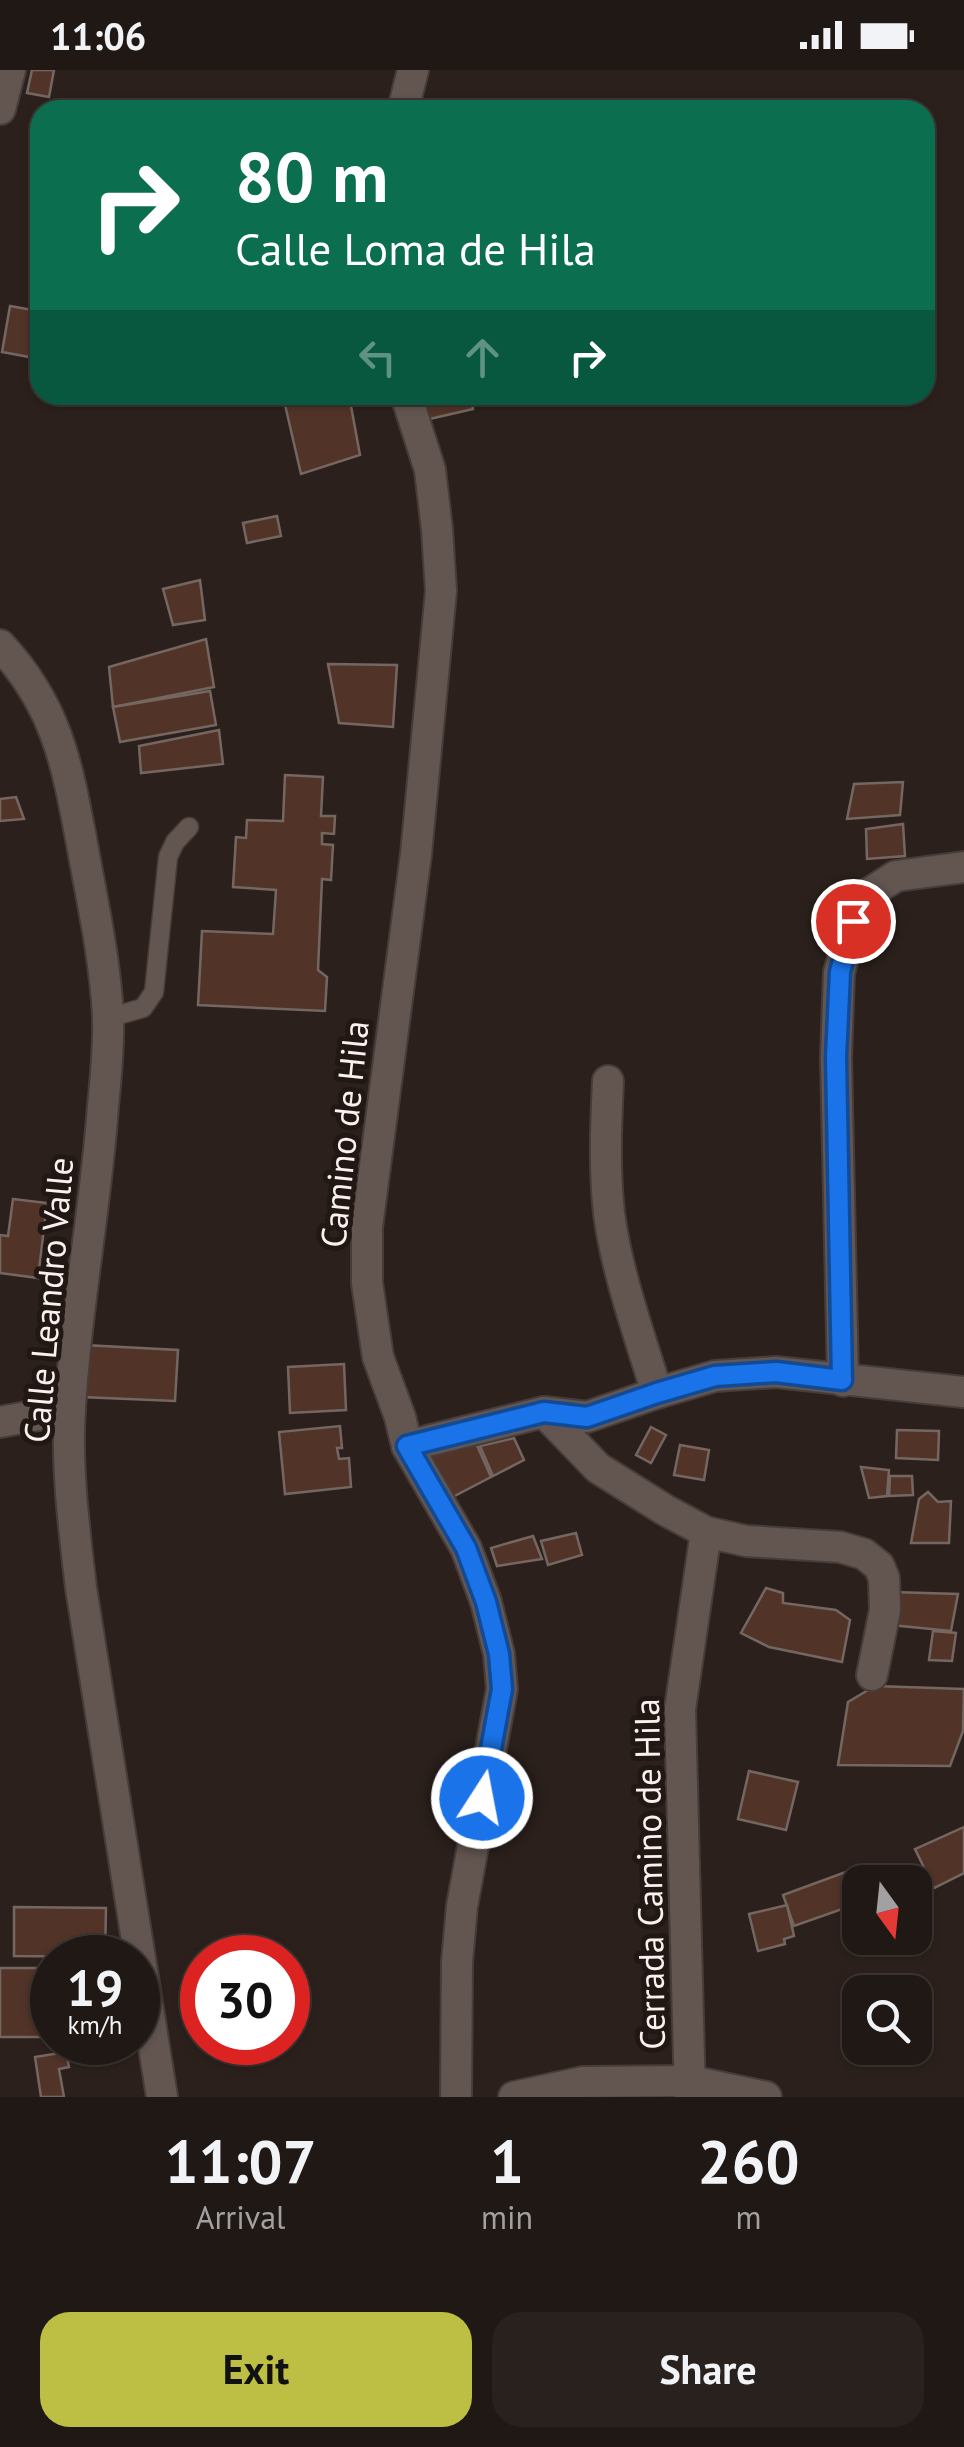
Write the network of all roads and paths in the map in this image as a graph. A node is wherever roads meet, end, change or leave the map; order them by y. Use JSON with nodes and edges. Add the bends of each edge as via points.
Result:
{"nodes":[{"id":1,"x":10,"y":70,"type":"edge"},
{"id":2,"x":413,"y":70,"type":"edge"},
{"id":3,"x":406,"y":100,"type":"edge"},
{"id":4,"x":0,"y":109,"type":"edge"},
{"id":5,"x":409,"y":405,"type":"edge"},
{"id":6,"x":0,"y":645,"type":"edge"},
{"id":7,"x":189,"y":827,"type":"dead end"},
{"id":8,"x":964,"y":867,"type":"edge"},
{"id":9,"x":108,"y":1018,"type":"junction"},
{"id":10,"x":608,"y":1081,"type":"dead end"},
{"id":11,"x":842,"y":1380,"type":"junction"},
{"id":12,"x":964,"y":1392,"type":"edge"},
{"id":13,"x":657,"y":1393,"type":"junction"},
{"id":14,"x":70,"y":1409,"type":"junction"},
{"id":15,"x":544,"y":1412,"type":"junction"},
{"id":16,"x":0,"y":1422,"type":"edge"},
{"id":17,"x":407,"y":1446,"type":"junction"},
{"id":18,"x":706,"y":1532,"type":"junction"},
{"id":19,"x":872,"y":1675,"type":"dead end"},
{"id":20,"x":690,"y":2089,"type":"edge"},
{"id":21,"x":162,"y":2097,"type":"edge"},
{"id":22,"x":456,"y":2097,"type":"edge"},
{"id":23,"x":514,"y":2097,"type":"edge"},
{"id":24,"x":766,"y":2097,"type":"edge"}],
"edges":[{"from":1,"to":4,"type":"street"},
{"from":2,"to":3,"type":"street"},
{"from":5,"to":17,"type":"street","name":"Camino de Hila","via":[[430,470],[441,590],[416,854],[367,1227],[378,1357]]},
{"from":6,"to":9,"type":"street","name":"Calle Leandro Valle","via":[[34,688],[68,773]]},
{"from":7,"to":9,"type":"lane","via":[[168,857],[154,992],[144,1008]]},
{"from":8,"to":11,"type":"street","via":[[896,876],[866,896],[840,972]]},
{"from":9,"to":14,"type":"street","name":"Calle Leandro Valle","via":[[101,1143]]},
{"from":10,"to":13,"type":"street","via":[[610,1216]]},
{"from":11,"to":12,"type":"street"},
{"from":11,"to":13,"type":"street","via":[[776,1372],[715,1376]]},
{"from":13,"to":15,"type":"street","via":[[587,1417]]},
{"from":14,"to":16,"type":"street"},
{"from":14,"to":21,"type":"street","name":"Calle Leandro Valle","via":[[80,1588]]},
{"from":15,"to":17,"type":"street"},
{"from":15,"to":18,"type":"street","via":[[598,1468]]},
{"from":17,"to":22,"type":"street","name":"Camino de Hila","via":[[466,1548],[486,1602],[502,1689],[462,1906]]},
{"from":18,"to":19,"type":"street","via":[[840,1547],[879,1566],[885,1610]]},
{"from":18,"to":20,"type":"street","name":"Cerrada Camino de Hila","via":[[680,1709]]},
{"from":20,"to":23,"type":"street","via":[[582,2082]]},
{"from":20,"to":24,"type":"street"}]}
